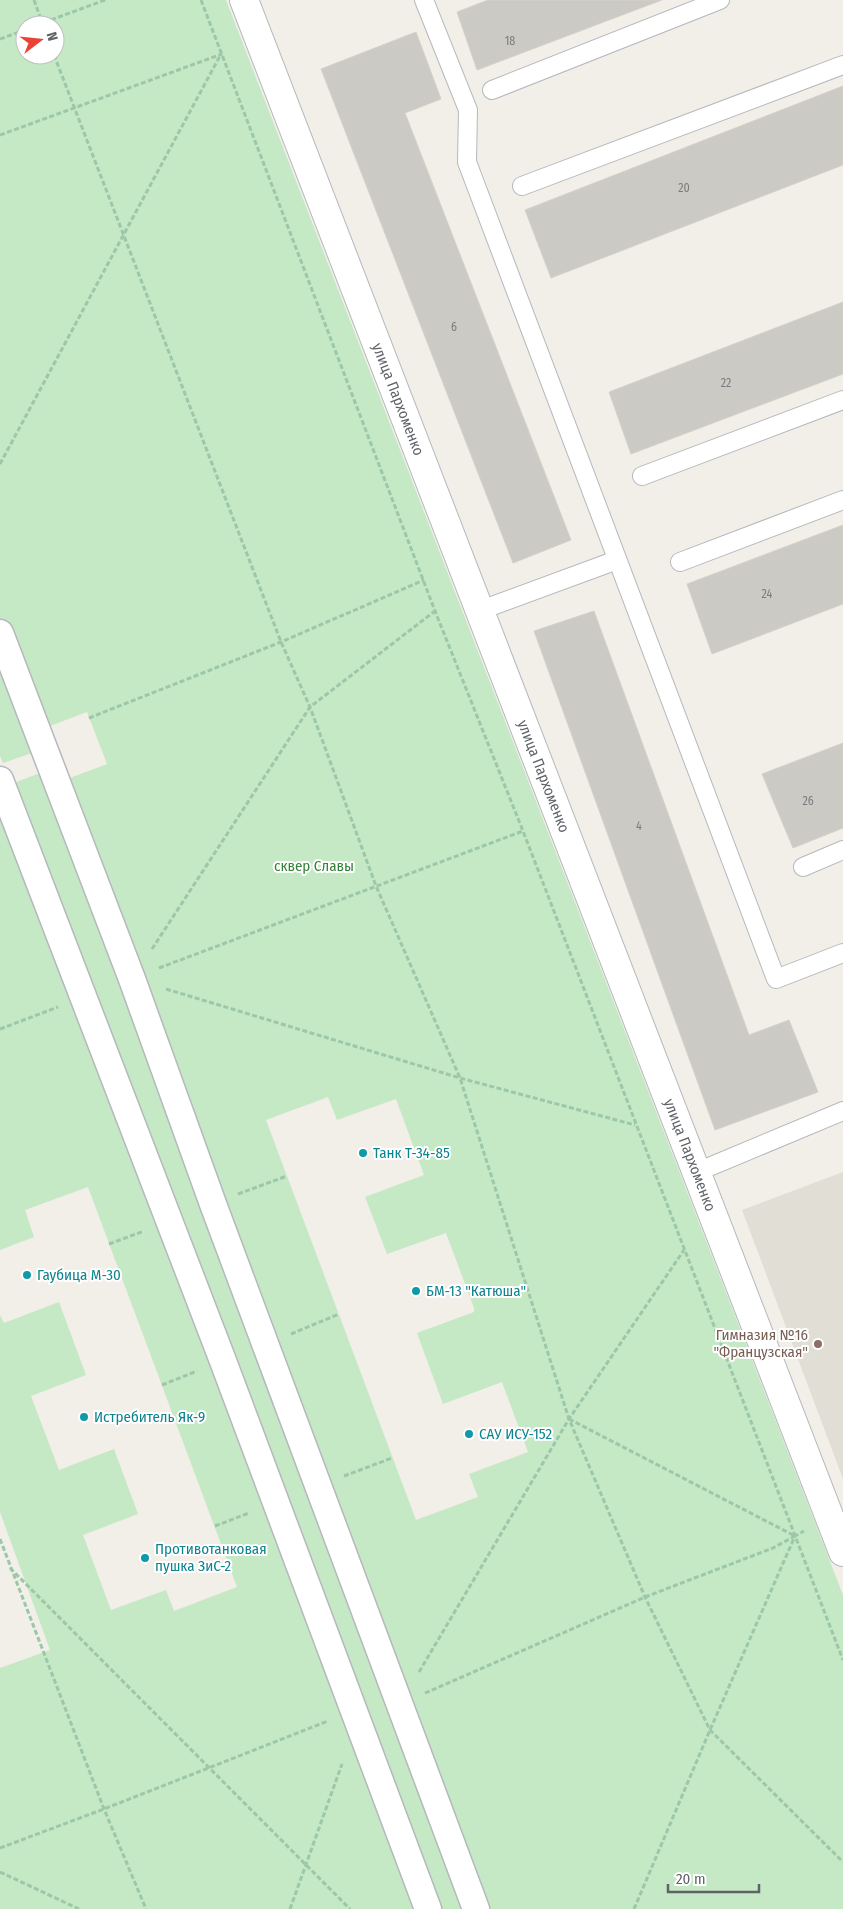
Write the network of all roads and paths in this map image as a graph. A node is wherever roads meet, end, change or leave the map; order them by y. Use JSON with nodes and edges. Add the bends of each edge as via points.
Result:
{"nodes":[{"id":1,"x":34,"y":0,"type":"edge"},
{"id":2,"x":105,"y":0,"type":"edge"},
{"id":3,"x":201,"y":0,"type":"edge"},
{"id":4,"x":244,"y":0,"type":"edge"},
{"id":5,"x":424,"y":0,"type":"edge"},
{"id":6,"x":720,"y":0,"type":"edge"},
{"id":7,"x":40,"y":15,"type":"edge"},
{"id":8,"x":65,"y":15,"type":"edge"},
{"id":9,"x":15,"y":34,"type":"edge"},
{"id":10,"x":0,"y":39,"type":"edge"},
{"id":11,"x":222,"y":54,"type":"junction"},
{"id":12,"x":58,"y":65,"type":"edge"},
{"id":13,"x":843,"y":65,"type":"edge"},
{"id":14,"x":492,"y":90,"type":"dead end"},
{"id":15,"x":73,"y":108,"type":"junction"},
{"id":16,"x":0,"y":135,"type":"edge"},
{"id":17,"x":522,"y":186,"type":"dead end"},
{"id":18,"x":124,"y":235,"type":"junction"},
{"id":19,"x":843,"y":400,"type":"edge"},
{"id":20,"x":0,"y":464,"type":"edge"},
{"id":21,"x":642,"y":476,"type":"dead end"},
{"id":22,"x":843,"y":500,"type":"edge"},
{"id":23,"x":617,"y":560,"type":"junction"},
{"id":24,"x":680,"y":562,"type":"dead end"},
{"id":25,"x":424,"y":580,"type":"junction"},
{"id":26,"x":481,"y":610,"type":"junction"},
{"id":27,"x":435,"y":612,"type":"junction"},
{"id":28,"x":0,"y":633,"type":"edge"},
{"id":29,"x":282,"y":642,"type":"junction"},
{"id":30,"x":310,"y":707,"type":"junction"},
{"id":31,"x":89,"y":718,"type":"dead end"},
{"id":32,"x":0,"y":780,"type":"edge"},
{"id":33,"x":523,"y":831,"type":"junction"},
{"id":34,"x":843,"y":850,"type":"edge"},
{"id":35,"x":803,"y":867,"type":"dead end"},
{"id":36,"x":376,"y":886,"type":"junction"},
{"id":37,"x":843,"y":953,"type":"edge"},
{"id":38,"x":132,"y":979,"type":"junction"},
{"id":39,"x":84,"y":997,"type":"junction"},
{"id":40,"x":0,"y":1029,"type":"edge"},
{"id":41,"x":460,"y":1078,"type":"junction"},
{"id":42,"x":843,"y":1112,"type":"edge"},
{"id":43,"x":636,"y":1126,"type":"junction"},
{"id":44,"x":697,"y":1172,"type":"junction"},
{"id":45,"x":684,"y":1249,"type":"junction"},
{"id":46,"x":569,"y":1420,"type":"junction"},
{"id":47,"x":830,"y":1519,"type":"junction"},
{"id":48,"x":795,"y":1536,"type":"junction"},
{"id":49,"x":0,"y":1539,"type":"edge"},
{"id":50,"x":843,"y":1552,"type":"edge"},
{"id":51,"x":10,"y":1568,"type":"junction"},
{"id":52,"x":645,"y":1598,"type":"junction"},
{"id":53,"x":843,"y":1660,"type":"edge"},
{"id":54,"x":400,"y":1704,"type":"junction"},
{"id":55,"x":356,"y":1715,"type":"junction"},
{"id":56,"x":710,"y":1730,"type":"junction"},
{"id":57,"x":211,"y":1768,"type":"junction"},
{"id":58,"x":104,"y":1809,"type":"junction"},
{"id":59,"x":0,"y":1848,"type":"edge"},
{"id":60,"x":843,"y":1862,"type":"edge"},
{"id":61,"x":306,"y":1864,"type":"junction"},
{"id":62,"x":0,"y":1872,"type":"edge"},
{"id":63,"x":79,"y":1909,"type":"edge"},
{"id":64,"x":146,"y":1909,"type":"edge"},
{"id":65,"x":290,"y":1909,"type":"edge"},
{"id":66,"x":350,"y":1909,"type":"edge"},
{"id":67,"x":428,"y":1909,"type":"edge"},
{"id":68,"x":476,"y":1909,"type":"edge"},
{"id":69,"x":634,"y":1909,"type":"edge"}],
"edges":[{"from":1,"to":7,"type":"path"},
{"from":2,"to":8,"type":"path"},
{"from":3,"to":11,"type":"path"},
{"from":4,"to":26,"type":"street","name":"улица Пархоменко"},
{"from":5,"to":23,"type":"lane","via":[[468,110],[467,162]]},
{"from":6,"to":14,"type":"lane"},
{"from":9,"to":10,"type":"path"},
{"from":11,"to":15,"type":"path"},
{"from":11,"to":18,"type":"path"},
{"from":11,"to":25,"type":"path"},
{"from":12,"to":15,"type":"path"},
{"from":13,"to":17,"type":"lane"},
{"from":15,"to":16,"type":"path"},
{"from":15,"to":18,"type":"path"},
{"from":18,"to":20,"type":"path"},
{"from":18,"to":29,"type":"path"},
{"from":19,"to":21,"type":"lane"},
{"from":22,"to":24,"type":"lane"},
{"from":23,"to":26,"type":"lane"},
{"from":23,"to":37,"type":"lane","via":[[776,979]]},
{"from":25,"to":27,"type":"path"},
{"from":25,"to":29,"type":"path"},
{"from":26,"to":44,"type":"street","name":"улица Пархоменко"},
{"from":27,"to":30,"type":"path"},
{"from":27,"to":33,"type":"path"},
{"from":28,"to":38,"type":"street"},
{"from":29,"to":30,"type":"path"},
{"from":29,"to":31,"type":"path"},
{"from":30,"to":36,"type":"path"},
{"from":30,"to":38,"type":"path"},
{"from":32,"to":39,"type":"street"},
{"from":33,"to":36,"type":"path"},
{"from":33,"to":43,"type":"path"},
{"from":34,"to":35,"type":"lane"},
{"from":36,"to":38,"type":"path"},
{"from":36,"to":41,"type":"path"},
{"from":38,"to":41,"type":"path"},
{"from":38,"to":54,"type":"street"},
{"from":39,"to":40,"type":"path"},
{"from":39,"to":55,"type":"street"},
{"from":41,"to":43,"type":"path"},
{"from":41,"to":46,"type":"path"},
{"from":42,"to":44,"type":"lane"},
{"from":43,"to":45,"type":"path"},
{"from":44,"to":47,"type":"street","name":"улица Пархоменко"},
{"from":45,"to":46,"type":"path"},
{"from":45,"to":48,"type":"path"},
{"from":46,"to":48,"type":"path"},
{"from":46,"to":52,"type":"path"},
{"from":46,"to":54,"type":"path"},
{"from":47,"to":48,"type":"path"},
{"from":47,"to":50,"type":"street","name":"улица Пархоменко"},
{"from":48,"to":52,"type":"path","via":[[773,1548]]},
{"from":48,"to":53,"type":"path"},
{"from":48,"to":56,"type":"path"},
{"from":49,"to":51,"type":"path"},
{"from":51,"to":57,"type":"path"},
{"from":51,"to":58,"type":"path"},
{"from":52,"to":54,"type":"path"},
{"from":52,"to":56,"type":"path"},
{"from":54,"to":68,"type":"street"},
{"from":55,"to":57,"type":"path"},
{"from":55,"to":61,"type":"path"},
{"from":55,"to":67,"type":"street"},
{"from":56,"to":60,"type":"path"},
{"from":56,"to":69,"type":"path"},
{"from":57,"to":58,"type":"path"},
{"from":57,"to":61,"type":"path"},
{"from":58,"to":59,"type":"path"},
{"from":58,"to":64,"type":"path"},
{"from":61,"to":65,"type":"path"},
{"from":61,"to":66,"type":"path"},
{"from":62,"to":63,"type":"path"}]}
